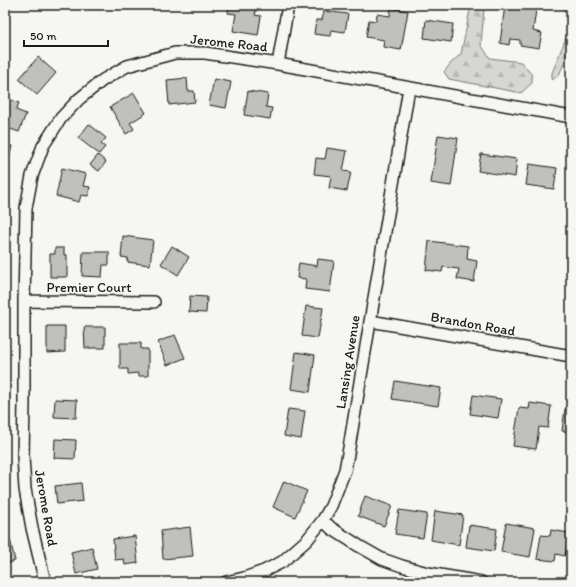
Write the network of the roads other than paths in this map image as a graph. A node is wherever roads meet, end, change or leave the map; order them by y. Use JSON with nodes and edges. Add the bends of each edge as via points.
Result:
{"nodes":[{"id":1,"x":288,"y":5,"type":"edge"},
{"id":2,"x":278,"y":64,"type":"junction"},
{"id":3,"x":409,"y":88,"type":"junction"},
{"id":4,"x":571,"y":117,"type":"edge"},
{"id":5,"x":24,"y":301,"type":"junction"},
{"id":6,"x":154,"y":302,"type":"dead end"},
{"id":7,"x":370,"y":321,"type":"junction"},
{"id":8,"x":571,"y":356,"type":"edge"},
{"id":9,"x":323,"y":520,"type":"junction"},
{"id":10,"x":427,"y":577,"type":"edge"},
{"id":11,"x":45,"y":582,"type":"edge"},
{"id":12,"x":226,"y":582,"type":"edge"},
{"id":13,"x":481,"y":582,"type":"edge"}],
"edges":[{"from":1,"to":2,"type":"street"},
{"from":2,"to":3,"type":"street","name":"Jerome Road"},
{"from":2,"to":5,"type":"street","name":"Jerome Road","via":[[205,53],[175,54],[127,66],[103,80],[79,99],[61,118],[43,146],[32,176],[26,208]]},
{"from":3,"to":4,"type":"street","name":"Jerome Road"},
{"from":3,"to":7,"type":"street","name":"Lansing Avenue"},
{"from":5,"to":6,"type":"street","name":"Premier Court"},
{"from":5,"to":11,"type":"street","name":"Jerome Road","via":[[25,489]]},
{"from":7,"to":8,"type":"street","name":"Brandon Road"},
{"from":7,"to":9,"type":"street","name":"Lansing Avenue","via":[[345,470]]},
{"from":9,"to":10,"type":"street","via":[[331,528],[382,560]]},
{"from":9,"to":12,"type":"street","name":"Lansing Avenue","via":[[307,540],[282,562],[264,571]]},
{"from":10,"to":13,"type":"street"}]}
